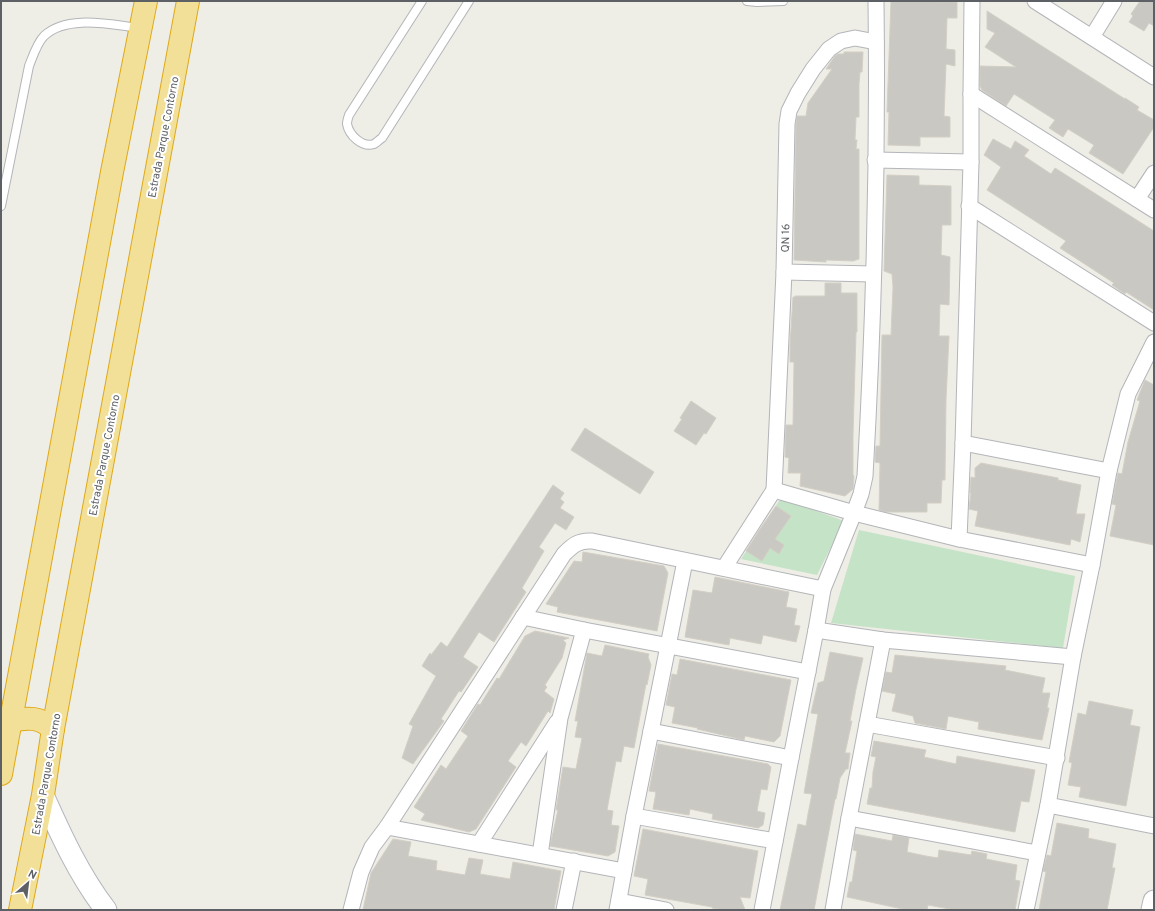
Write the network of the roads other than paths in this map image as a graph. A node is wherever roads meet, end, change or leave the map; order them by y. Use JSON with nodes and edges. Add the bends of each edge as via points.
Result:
{"nodes":[{"id":1,"x":146,"y":1,"type":"edge"},
{"id":2,"x":188,"y":1,"type":"edge"},
{"id":3,"x":422,"y":1,"type":"edge"},
{"id":4,"x":469,"y":1,"type":"edge"},
{"id":5,"x":748,"y":1,"type":"edge"},
{"id":6,"x":783,"y":1,"type":"edge"},
{"id":7,"x":876,"y":1,"type":"edge"},
{"id":8,"x":972,"y":1,"type":"edge"},
{"id":9,"x":1035,"y":1,"type":"edge"},
{"id":10,"x":1114,"y":1,"type":"edge"},
{"id":11,"x":141,"y":28,"type":"junction"},
{"id":12,"x":1092,"y":37,"type":"junction"},
{"id":13,"x":876,"y":42,"type":"junction"},
{"id":14,"x":1154,"y":77,"type":"edge"},
{"id":15,"x":971,"y":94,"type":"junction"},
{"id":16,"x":876,"y":160,"type":"junction"},
{"id":17,"x":971,"y":162,"type":"junction"},
{"id":18,"x":1154,"y":173,"type":"edge"},
{"id":19,"x":1137,"y":199,"type":"junction"},
{"id":20,"x":1,"y":206,"type":"edge"},
{"id":21,"x":969,"y":206,"type":"junction"},
{"id":22,"x":1154,"y":210,"type":"edge"},
{"id":23,"x":784,"y":272,"type":"junction"},
{"id":24,"x":873,"y":274,"type":"junction"},
{"id":25,"x":1154,"y":323,"type":"edge"},
{"id":26,"x":1154,"y":342,"type":"edge"},
{"id":27,"x":963,"y":443,"type":"junction"},
{"id":28,"x":1109,"y":472,"type":"junction"},
{"id":29,"x":774,"y":490,"type":"junction"},
{"id":30,"x":854,"y":513,"type":"junction"},
{"id":31,"x":959,"y":539,"type":"junction"},
{"id":32,"x":685,"y":561,"type":"junction"},
{"id":33,"x":1092,"y":565,"type":"junction"},
{"id":34,"x":724,"y":568,"type":"junction"},
{"id":35,"x":823,"y":589,"type":"junction"},
{"id":36,"x":523,"y":617,"type":"junction"},
{"id":37,"x":584,"y":630,"type":"junction"},
{"id":38,"x":816,"y":630,"type":"junction"},
{"id":39,"x":884,"y":640,"type":"junction"},
{"id":40,"x":667,"y":646,"type":"junction"},
{"id":41,"x":1073,"y":657,"type":"junction"},
{"id":42,"x":808,"y":672,"type":"junction"},
{"id":43,"x":560,"y":718,"type":"junction"},
{"id":44,"x":11,"y":721,"type":"junction"},
{"id":45,"x":867,"y":724,"type":"junction"},
{"id":46,"x":53,"y":729,"type":"junction"},
{"id":47,"x":651,"y":731,"type":"junction"},
{"id":48,"x":791,"y":758,"type":"junction"},
{"id":49,"x":1057,"y":758,"type":"junction"},
{"id":50,"x":1,"y":774,"type":"edge"},
{"id":51,"x":43,"y":796,"type":"junction"},
{"id":52,"x":1048,"y":805,"type":"junction"},
{"id":53,"x":634,"y":816,"type":"junction"},
{"id":54,"x":849,"y":818,"type":"junction"},
{"id":55,"x":1154,"y":826,"type":"edge"},
{"id":56,"x":387,"y":827,"type":"junction"},
{"id":57,"x":776,"y":841,"type":"junction"},
{"id":58,"x":479,"y":844,"type":"junction"},
{"id":59,"x":1037,"y":853,"type":"junction"},
{"id":60,"x":540,"y":855,"type":"junction"},
{"id":61,"x":574,"y":861,"type":"junction"},
{"id":62,"x":624,"y":871,"type":"junction"},
{"id":63,"x":1154,"y":901,"type":"edge"},
{"id":64,"x":618,"y":906,"type":"edge"},
{"id":65,"x":20,"y":910,"type":"edge"},
{"id":66,"x":106,"y":910,"type":"edge"},
{"id":67,"x":351,"y":910,"type":"edge"},
{"id":68,"x":564,"y":910,"type":"edge"},
{"id":69,"x":666,"y":910,"type":"edge"},
{"id":70,"x":762,"y":910,"type":"edge"},
{"id":71,"x":833,"y":910,"type":"edge"},
{"id":72,"x":1026,"y":910,"type":"edge"},
{"id":73,"x":1145,"y":910,"type":"edge"},
{"id":74,"x":1152,"y":910,"type":"edge"}],
"edges":[{"from":1,"to":11,"type":"highway"},
{"from":2,"to":46,"type":"highway","name":"Estrada Parque Contorno"},
{"from":3,"to":4,"type":"lane","via":[[349,114],[347,124],[351,134],[366,145],[374,144],[382,138]]},
{"from":5,"to":6,"type":"lane"},
{"from":7,"to":13,"type":"street"},
{"from":8,"to":15,"type":"street"},
{"from":9,"to":12,"type":"street"},
{"from":10,"to":12,"type":"street"},
{"from":11,"to":20,"type":"lane","via":[[77,22],[55,27],[43,36],[29,66]]},
{"from":11,"to":44,"type":"highway","via":[[110,180]]},
{"from":12,"to":14,"type":"street"},
{"from":13,"to":16,"type":"street"},
{"from":13,"to":23,"type":"street","name":"QN 16","via":[[855,38],[829,49],[813,69],[789,111],[786,124]]},
{"from":15,"to":17,"type":"street"},
{"from":15,"to":19,"type":"street"},
{"from":16,"to":17,"type":"street"},
{"from":16,"to":24,"type":"street"},
{"from":17,"to":21,"type":"street"},
{"from":18,"to":19,"type":"street"},
{"from":19,"to":22,"type":"street"},
{"from":21,"to":25,"type":"street"},
{"from":21,"to":27,"type":"street"},
{"from":23,"to":24,"type":"street"},
{"from":23,"to":29,"type":"street","name":"QN 16"},
{"from":24,"to":30,"type":"street","via":[[865,476]]},
{"from":26,"to":28,"type":"street","via":[[1128,394]]},
{"from":27,"to":28,"type":"street"},
{"from":27,"to":31,"type":"street"},
{"from":28,"to":33,"type":"street"},
{"from":29,"to":30,"type":"street"},
{"from":29,"to":34,"type":"street"},
{"from":30,"to":31,"type":"street"},
{"from":30,"to":35,"type":"street"},
{"from":31,"to":33,"type":"street"},
{"from":32,"to":34,"type":"street"},
{"from":32,"to":36,"type":"street","via":[[582,540],[572,545],[564,554]]},
{"from":32,"to":40,"type":"street"},
{"from":33,"to":41,"type":"street"},
{"from":34,"to":35,"type":"street"},
{"from":35,"to":38,"type":"street"},
{"from":36,"to":37,"type":"street"},
{"from":36,"to":56,"type":"street"},
{"from":37,"to":40,"type":"street"},
{"from":37,"to":43,"type":"street"},
{"from":38,"to":39,"type":"street"},
{"from":38,"to":42,"type":"street"},
{"from":39,"to":41,"type":"street"},
{"from":39,"to":45,"type":"street"},
{"from":40,"to":42,"type":"street"},
{"from":40,"to":47,"type":"street"},
{"from":41,"to":49,"type":"street"},
{"from":42,"to":48,"type":"street"},
{"from":43,"to":58,"type":"street"},
{"from":43,"to":60,"type":"street"},
{"from":44,"to":46,"type":"highway","via":[[22,718],[34,719],[46,723]]},
{"from":44,"to":50,"type":"highway"},
{"from":45,"to":49,"type":"street"},
{"from":45,"to":54,"type":"street"},
{"from":46,"to":51,"type":"highway","name":"Estrada Parque Contorno"},
{"from":47,"to":48,"type":"street"},
{"from":47,"to":53,"type":"street"},
{"from":48,"to":57,"type":"street"},
{"from":49,"to":52,"type":"street"},
{"from":51,"to":65,"type":"highway","name":"Estrada Parque Contorno"},
{"from":51,"to":66,"type":"main road","via":[[60,834]]},
{"from":52,"to":55,"type":"street"},
{"from":52,"to":59,"type":"street"},
{"from":53,"to":57,"type":"street"},
{"from":53,"to":62,"type":"street"},
{"from":54,"to":59,"type":"street"},
{"from":54,"to":71,"type":"street"},
{"from":56,"to":58,"type":"street"},
{"from":56,"to":67,"type":"street","via":[[372,847],[361,872]]},
{"from":57,"to":70,"type":"street"},
{"from":58,"to":60,"type":"street"},
{"from":59,"to":72,"type":"street"},
{"from":60,"to":61,"type":"street"},
{"from":61,"to":62,"type":"street"},
{"from":61,"to":68,"type":"street"},
{"from":62,"to":64,"type":"street"},
{"from":63,"to":73,"type":"lane"},
{"from":63,"to":74,"type":"main road"},
{"from":64,"to":69,"type":"street"}]}
